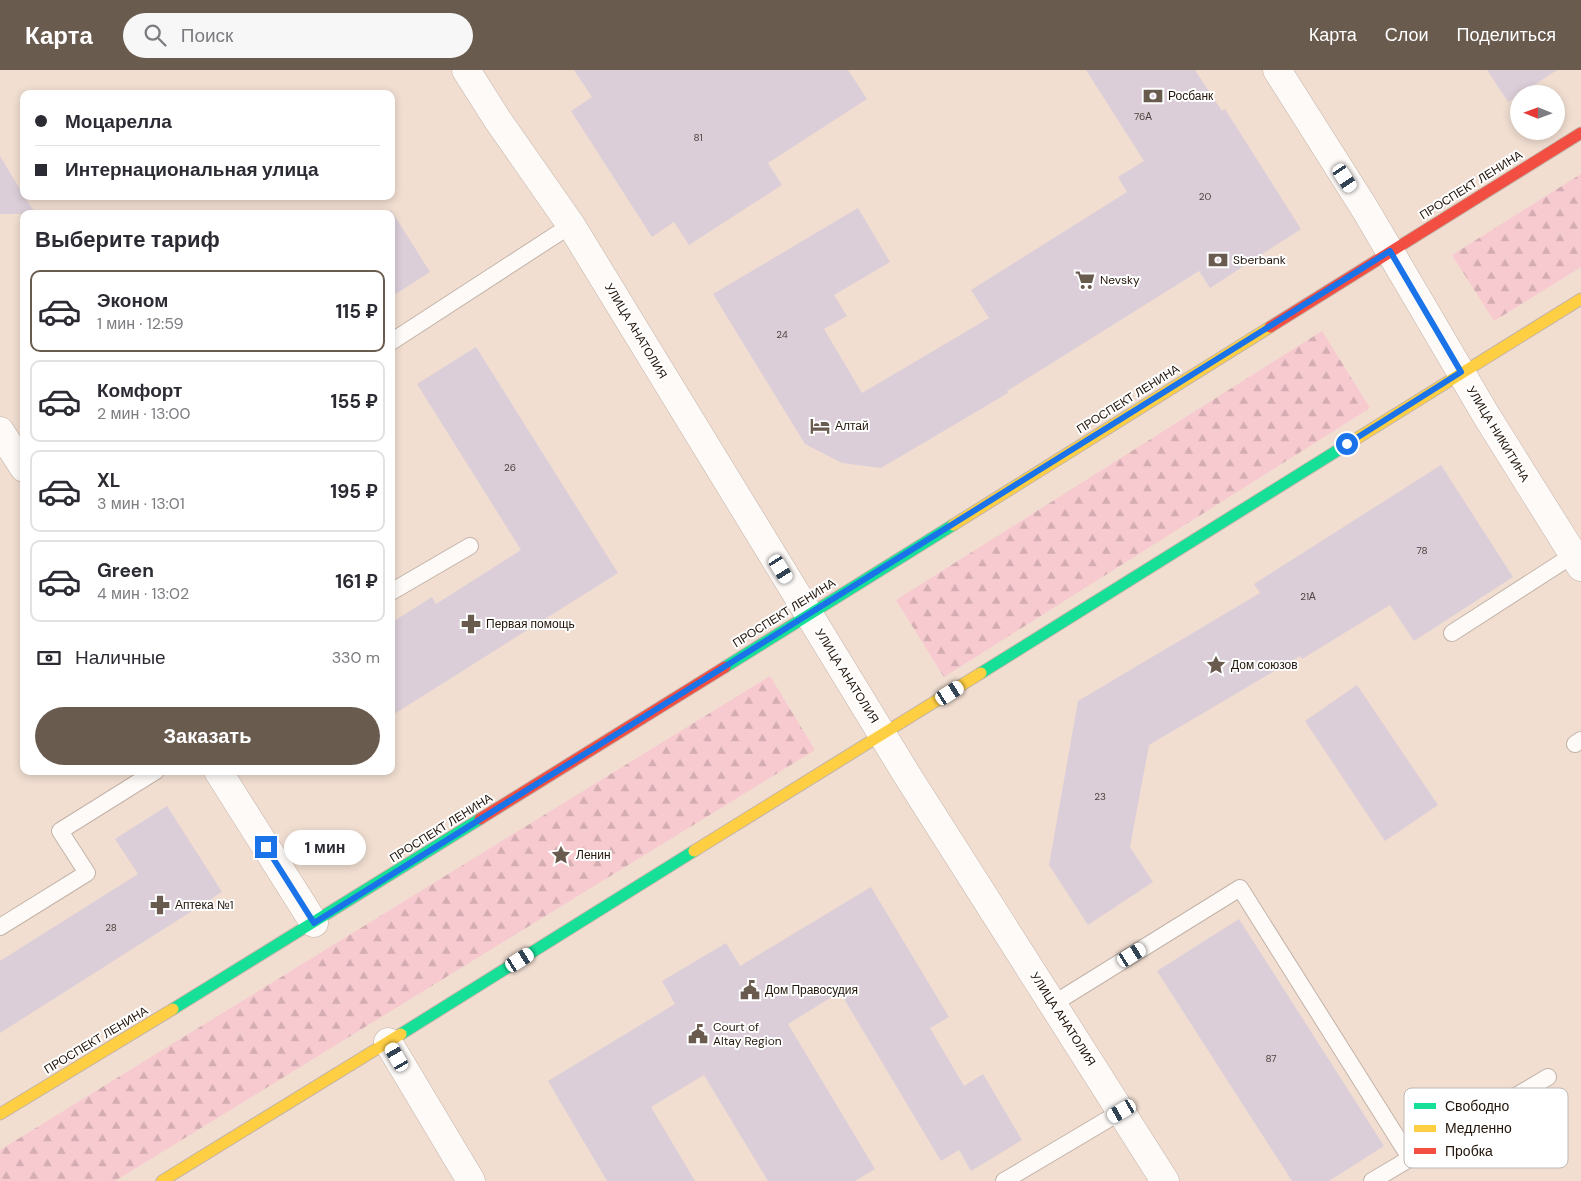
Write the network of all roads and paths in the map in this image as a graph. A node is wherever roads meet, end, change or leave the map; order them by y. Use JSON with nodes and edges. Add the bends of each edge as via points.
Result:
{"nodes":[{"id":1,"x":466,"y":70,"type":"edge"},
{"id":2,"x":1277,"y":70,"type":"edge"},
{"id":3,"x":1581,"y":132,"type":"edge"},
{"id":4,"x":571,"y":225,"type":"junction"},
{"id":5,"x":1390,"y":251,"type":"junction"},
{"id":6,"x":1581,"y":298,"type":"edge"},
{"id":7,"x":395,"y":339,"type":"edge"},
{"id":8,"x":1461,"y":372,"type":"junction"},
{"id":9,"x":0,"y":431,"type":"edge"},
{"id":10,"x":20,"y":462,"type":"edge"},
{"id":11,"x":470,"y":546,"type":"dead end"},
{"id":12,"x":1577,"y":561,"type":"edge"},
{"id":13,"x":395,"y":590,"type":"edge"},
{"id":14,"x":809,"y":614,"type":"junction"},
{"id":15,"x":1452,"y":633,"type":"dead end"},
{"id":16,"x":882,"y":734,"type":"junction"},
{"id":17,"x":150,"y":775,"type":"edge"},
{"id":18,"x":221,"y":775,"type":"edge"},
{"id":19,"x":314,"y":923,"type":"junction"},
{"id":20,"x":0,"y":927,"type":"edge"},
{"id":21,"x":1052,"y":1004,"type":"junction"},
{"id":22,"x":388,"y":1042,"type":"junction"},
{"id":23,"x":1548,"y":1077,"type":"dead end"},
{"id":24,"x":1529,"y":1088,"type":"edge"},
{"id":25,"x":1122,"y":1111,"type":"junction"},
{"id":26,"x":0,"y":1114,"type":"edge"},
{"id":27,"x":1404,"y":1148,"type":"edge"},
{"id":28,"x":1404,"y":1162,"type":"edge"},
{"id":29,"x":162,"y":1181,"type":"edge"},
{"id":30,"x":471,"y":1181,"type":"edge"},
{"id":31,"x":1004,"y":1181,"type":"edge"},
{"id":32,"x":1165,"y":1181,"type":"edge"},
{"id":33,"x":1372,"y":1181,"type":"edge"}],
"edges":[{"from":1,"to":4,"type":"street","name":"УЛИЦА АНАТОЛИЯ"},
{"from":2,"to":5,"type":"street","name":"УЛИЦА НИКИТИНА"},
{"from":3,"to":5,"type":"main road","name":"ПРОСПЕКТ ЛЕНИНА"},
{"from":4,"to":7,"type":"lane"},
{"from":4,"to":14,"type":"street","name":"УЛИЦА АНАТОЛИЯ"},
{"from":5,"to":8,"type":"street","name":"УЛИЦА НИКИТИНА"},
{"from":5,"to":14,"type":"main road","name":"ПРОСПЕКТ ЛЕНИНА"},
{"from":6,"to":8,"type":"main road"},
{"from":8,"to":12,"type":"street","name":"УЛИЦА НИКИТИНА"},
{"from":8,"to":16,"type":"main road"},
{"from":9,"to":10,"type":"street"},
{"from":11,"to":13,"type":"lane"},
{"from":12,"to":15,"type":"lane"},
{"from":14,"to":16,"type":"street","name":"УЛИЦА АНАТОЛИЯ"},
{"from":14,"to":19,"type":"main road","name":"ПРОСПЕКТ ЛЕНИНА"},
{"from":16,"to":21,"type":"street","name":"УЛИЦА АНАТОЛИЯ"},
{"from":16,"to":22,"type":"main road"},
{"from":17,"to":20,"type":"lane","via":[[60,831],[87,873]]},
{"from":18,"to":19,"type":"street"},
{"from":19,"to":26,"type":"main road","name":"ПРОСПЕКТ ЛЕНИНА"},
{"from":21,"to":25,"type":"street","name":"УЛИЦА АНАТОЛИЯ"},
{"from":21,"to":27,"type":"lane","via":[[1240,888]]},
{"from":22,"to":29,"type":"main road"},
{"from":22,"to":30,"type":"street"},
{"from":23,"to":24,"type":"lane"},
{"from":25,"to":31,"type":"lane"},
{"from":25,"to":32,"type":"street","name":"УЛИЦА АНАТОЛИЯ"},
{"from":28,"to":33,"type":"lane"}]}
